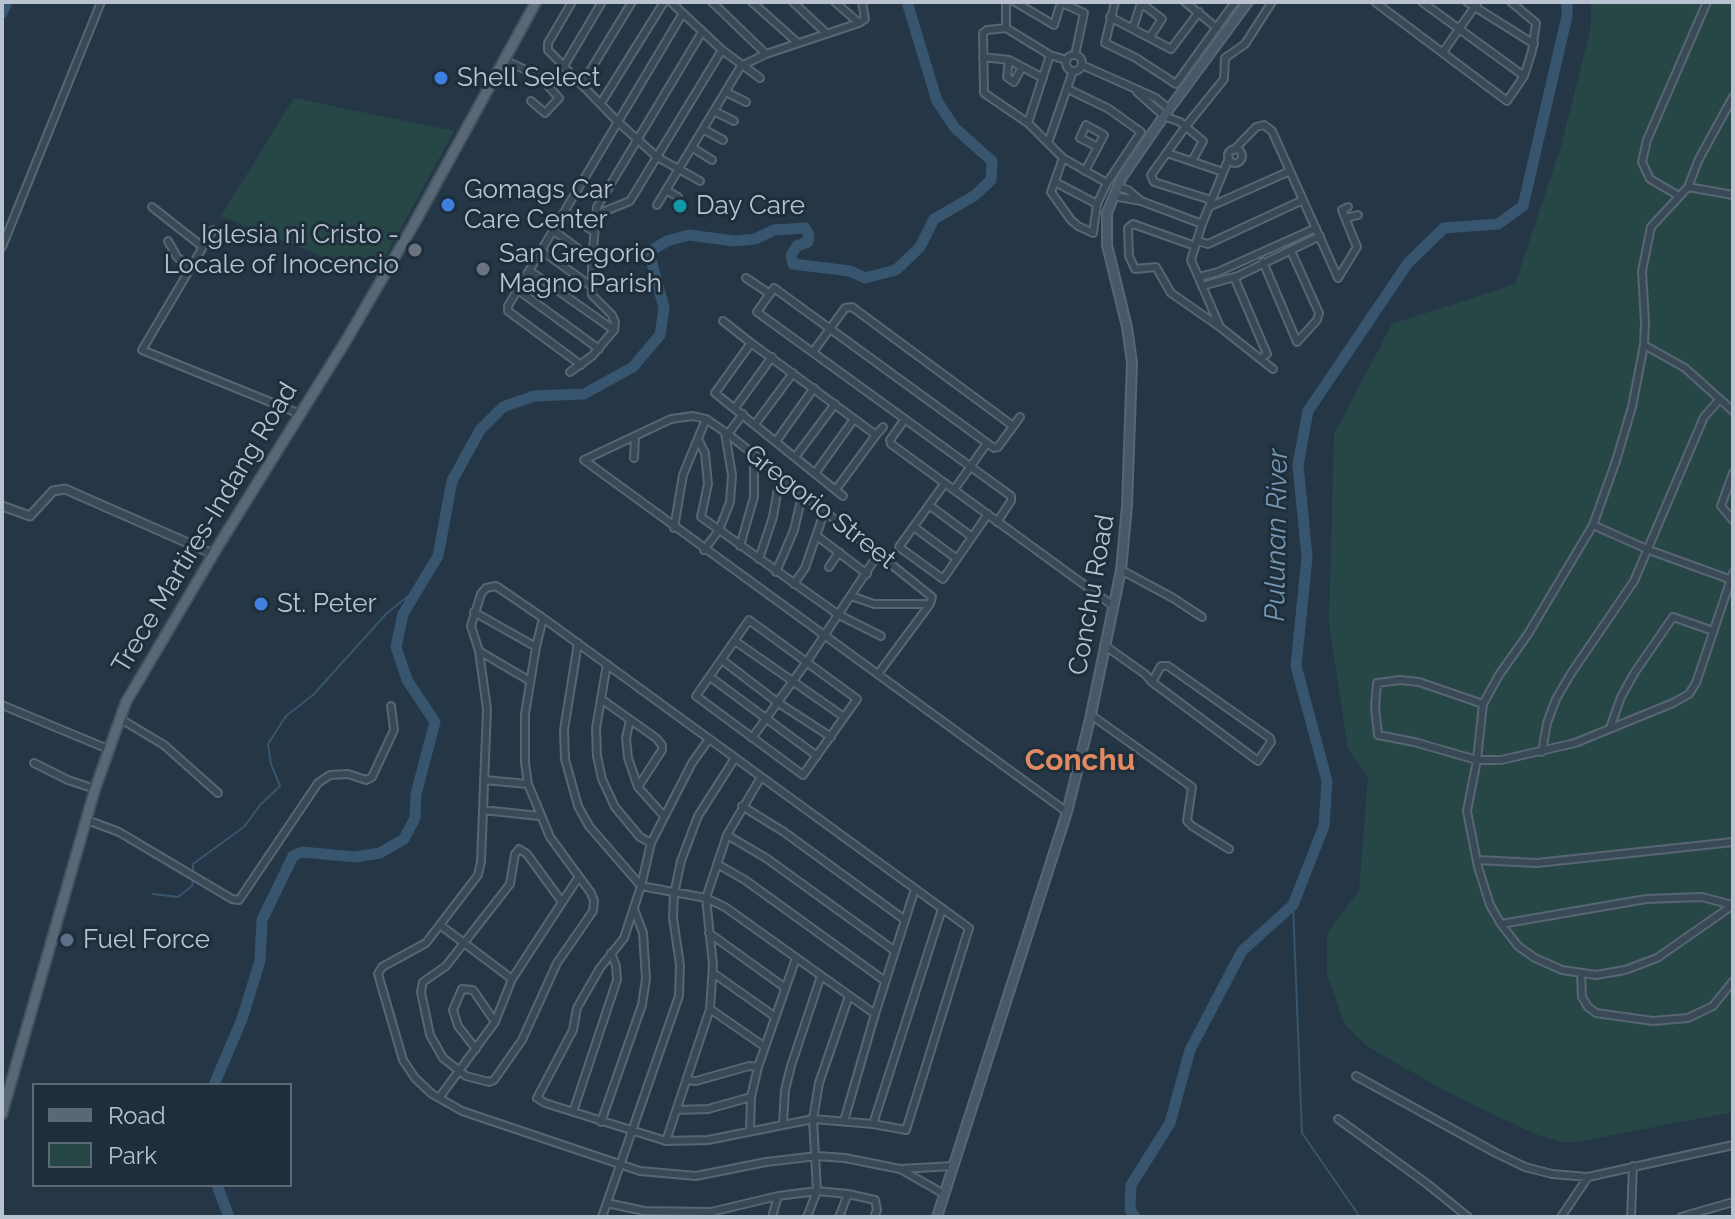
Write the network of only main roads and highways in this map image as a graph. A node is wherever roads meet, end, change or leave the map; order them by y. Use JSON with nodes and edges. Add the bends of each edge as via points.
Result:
{"nodes":[{"id":1,"x":536,"y":2,"type":"edge"},
{"id":2,"x":1248,"y":2,"type":"edge"},
{"id":3,"x":2,"y":1114,"type":"edge"},
{"id":4,"x":937,"y":1217,"type":"edge"}],
"edges":[{"from":1,"to":3,"type":"main road","name":"Trece Martires-Indang Road","via":[[414,224],[140,675],[119,718]]},
{"from":2,"to":4,"type":"main road","name":"Conchu Road","via":[[1166,112],[1117,187],[1107,213],[1107,245],[1132,363],[1121,570],[1067,812]]}]}
